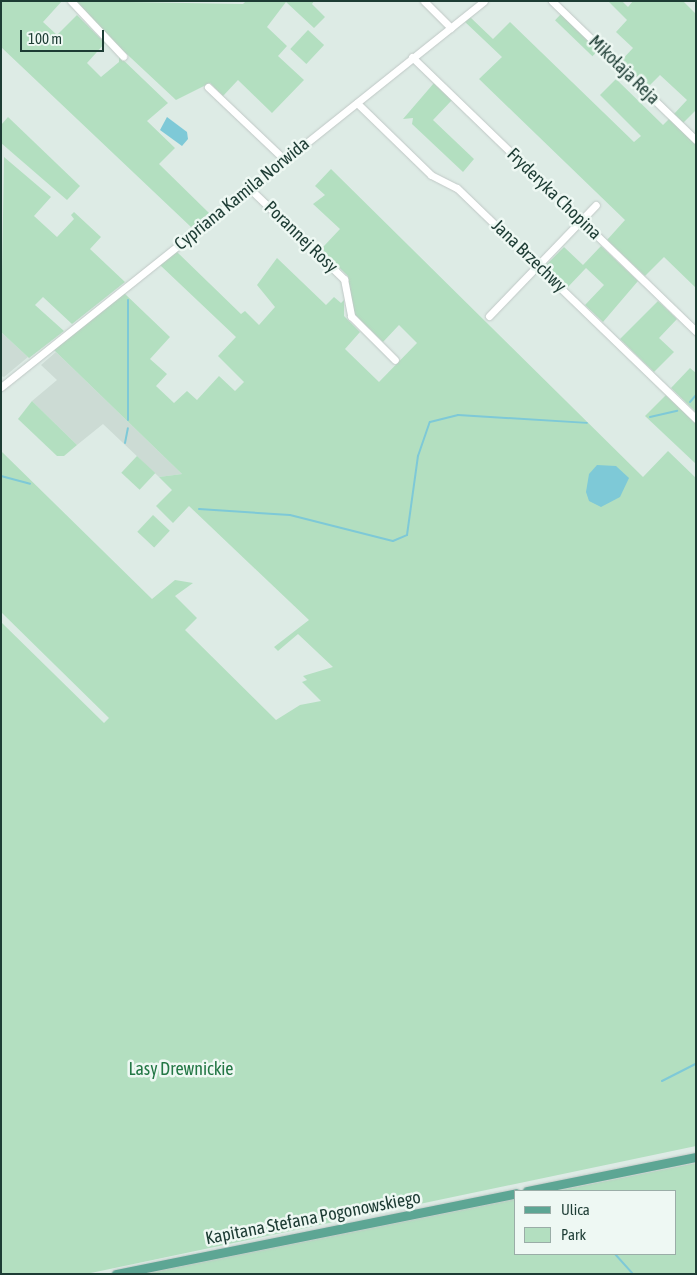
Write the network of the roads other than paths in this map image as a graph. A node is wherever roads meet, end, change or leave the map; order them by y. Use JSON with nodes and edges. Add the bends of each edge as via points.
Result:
{"nodes":[{"id":1,"x":71,"y":1,"type":"edge"},
{"id":2,"x":424,"y":1,"type":"edge"},
{"id":3,"x":484,"y":1,"type":"edge"},
{"id":4,"x":552,"y":1,"type":"edge"},
{"id":5,"x":451,"y":28,"type":"junction"},
{"id":6,"x":123,"y":56,"type":"dead end"},
{"id":7,"x":412,"y":58,"type":"junction"},
{"id":8,"x":208,"y":88,"type":"dead end"},
{"id":9,"x":357,"y":103,"type":"junction"},
{"id":10,"x":696,"y":140,"type":"edge"},
{"id":11,"x":285,"y":160,"type":"junction"},
{"id":12,"x":249,"y":188,"type":"junction"},
{"id":13,"x":596,"y":205,"type":"dead end"},
{"id":14,"x":581,"y":220,"type":"junction"},
{"id":15,"x":538,"y":263,"type":"junction"},
{"id":16,"x":490,"y":316,"type":"dead end"},
{"id":17,"x":696,"y":331,"type":"edge"},
{"id":18,"x":395,"y":360,"type":"dead end"},
{"id":19,"x":1,"y":387,"type":"edge"},
{"id":20,"x":696,"y":419,"type":"edge"},
{"id":21,"x":696,"y":1156,"type":"edge"},
{"id":22,"x":532,"y":1190,"type":"edge"},
{"id":23,"x":514,"y":1194,"type":"edge"},
{"id":24,"x":116,"y":1274,"type":"edge"}],
"edges":[{"from":1,"to":6,"type":"street"},
{"from":2,"to":5,"type":"street"},
{"from":3,"to":5,"type":"street","name":"Cypriana Kamila Norwida"},
{"from":4,"to":10,"type":"street","name":"Mikołaja Reja"},
{"from":5,"to":7,"type":"street","name":"Cypriana Kamila Norwida"},
{"from":7,"to":9,"type":"street","name":"Cypriana Kamila Norwida"},
{"from":7,"to":14,"type":"street","name":"Fryderyka Chopina"},
{"from":8,"to":11,"type":"street"},
{"from":9,"to":11,"type":"street","name":"Cypriana Kamila Norwida"},
{"from":9,"to":15,"type":"street","name":"Jana Brzechwy","via":[[431,175],[453,184]]},
{"from":11,"to":12,"type":"street","name":"Cypriana Kamila Norwida"},
{"from":12,"to":18,"type":"street","name":"Porannej Rosy","via":[[344,278],[351,316]]},
{"from":12,"to":19,"type":"street","name":"Cypriana Kamila Norwida"},
{"from":13,"to":14,"type":"street"},
{"from":14,"to":15,"type":"street"},
{"from":14,"to":17,"type":"street","name":"Fryderyka Chopina"},
{"from":15,"to":16,"type":"street"},
{"from":15,"to":20,"type":"street","name":"Jana Brzechwy"},
{"from":21,"to":22,"type":"main road"},
{"from":23,"to":24,"type":"main road","name":"Kapitana Stefana Pogonowskiego"}]}
